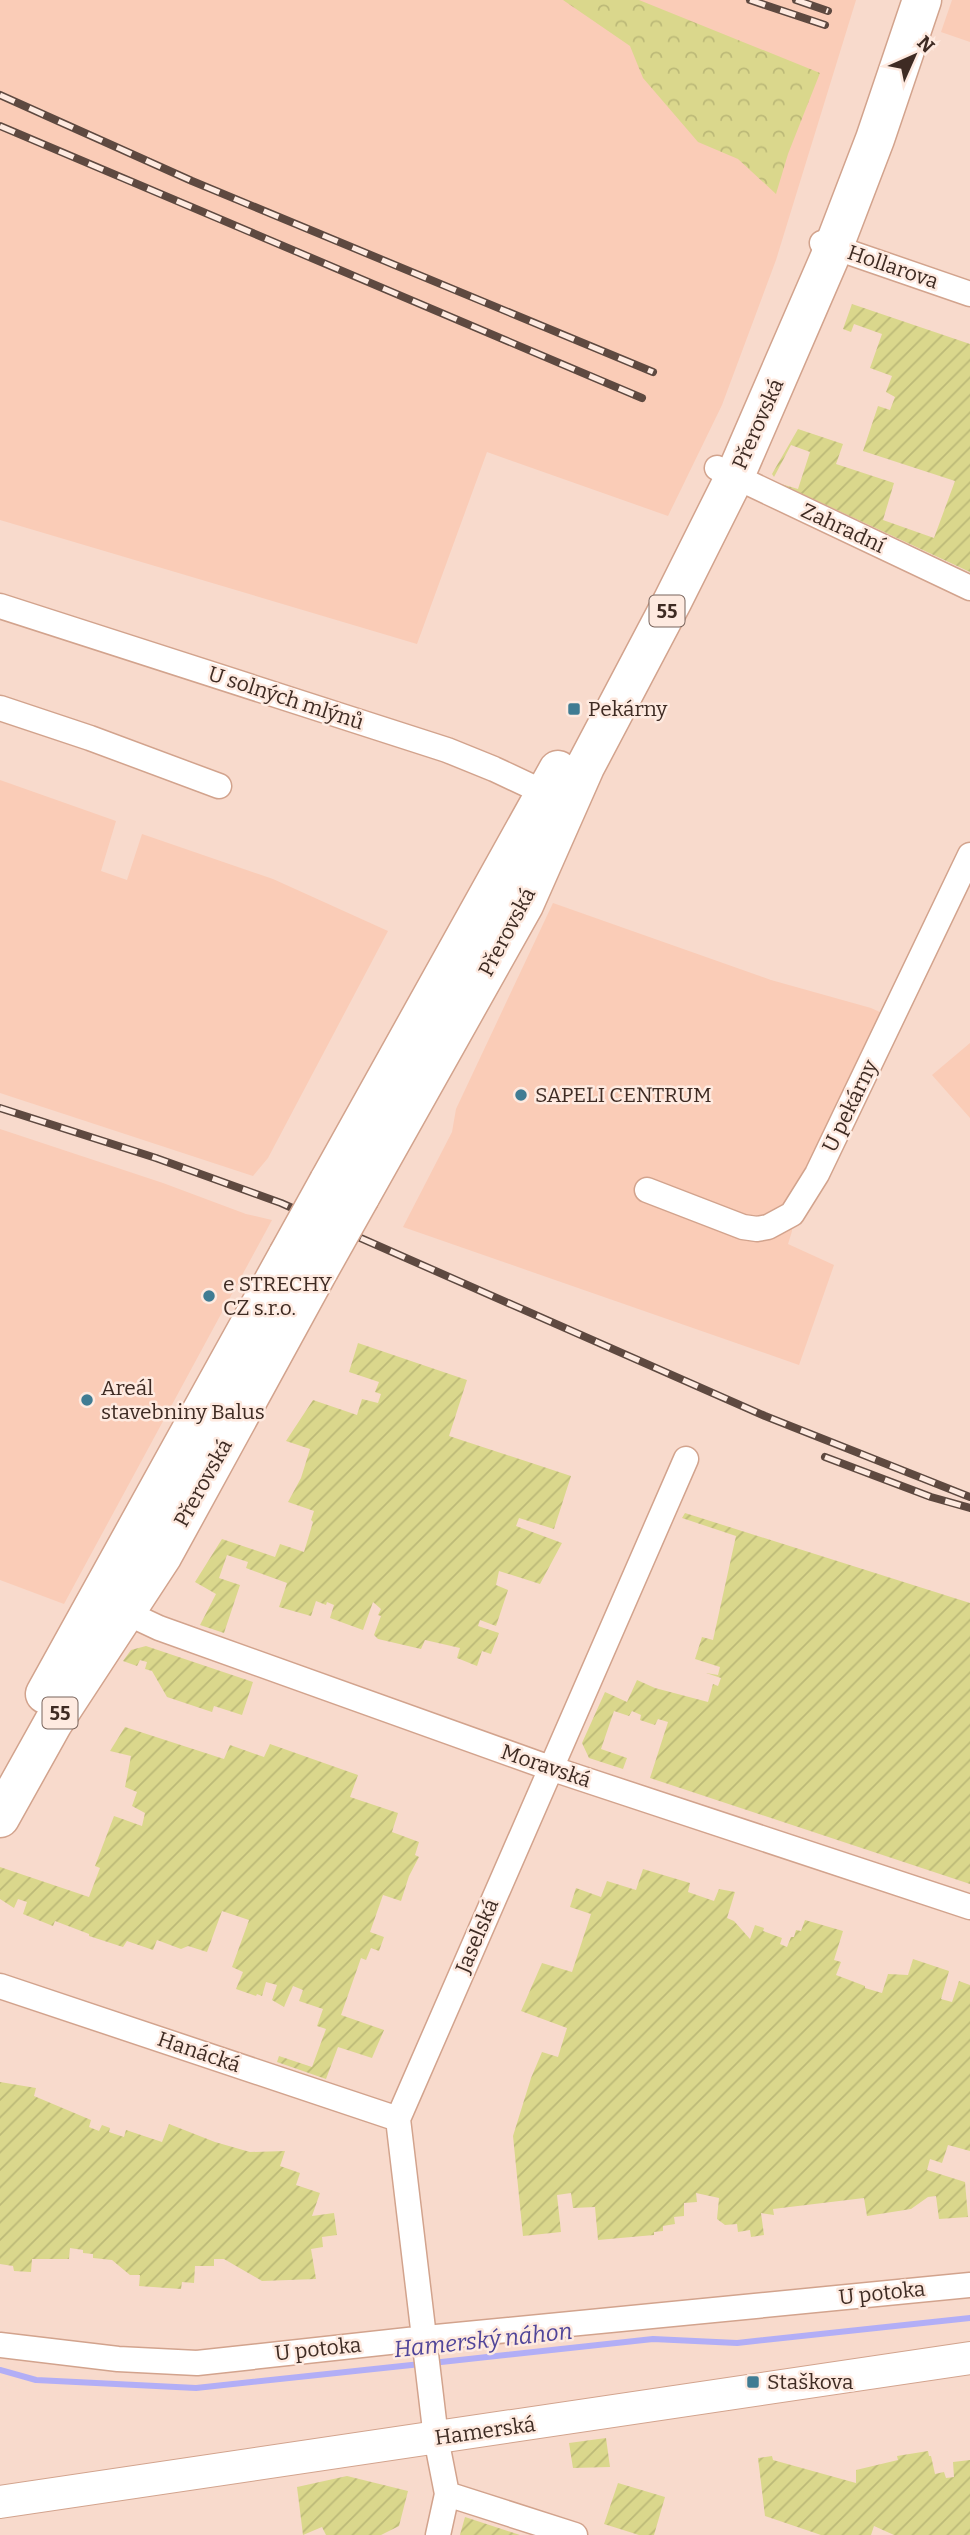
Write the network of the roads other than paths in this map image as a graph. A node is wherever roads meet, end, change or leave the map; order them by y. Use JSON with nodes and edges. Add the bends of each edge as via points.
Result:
{"nodes":[{"id":1,"x":902,"y":0,"type":"edge"},
{"id":2,"x":922,"y":0,"type":"edge"},
{"id":3,"x":825,"y":244,"type":"junction"},
{"id":4,"x":970,"y":294,"type":"edge"},
{"id":5,"x":726,"y":472,"type":"junction"},
{"id":6,"x":970,"y":588,"type":"edge"},
{"id":7,"x":0,"y":606,"type":"edge"},
{"id":8,"x":0,"y":708,"type":"edge"},
{"id":9,"x":219,"y":786,"type":"dead end"},
{"id":10,"x":556,"y":798,"type":"junction"},
{"id":11,"x":970,"y":855,"type":"edge"},
{"id":12,"x":647,"y":1190,"type":"dead end"},
{"id":13,"x":304,"y":1263,"type":"junction"},
{"id":14,"x":685,"y":1459,"type":"dead end"},
{"id":15,"x":127,"y":1613,"type":"junction"},
{"id":16,"x":550,"y":1768,"type":"junction"},
{"id":17,"x":0,"y":1776,"type":"edge"},
{"id":18,"x":0,"y":1818,"type":"edge"},
{"id":19,"x":970,"y":1907,"type":"edge"},
{"id":20,"x":0,"y":1986,"type":"edge"},
{"id":21,"x":398,"y":2119,"type":"junction"},
{"id":22,"x":970,"y":2285,"type":"edge"},
{"id":23,"x":426,"y":2343,"type":"junction"},
{"id":24,"x":0,"y":2345,"type":"edge"},
{"id":25,"x":970,"y":2358,"type":"edge"},
{"id":26,"x":436,"y":2438,"type":"junction"},
{"id":27,"x":447,"y":2494,"type":"junction"},
{"id":28,"x":0,"y":2502,"type":"edge"},
{"id":29,"x":421,"y":2535,"type":"edge"},
{"id":30,"x":438,"y":2535,"type":"edge"},
{"id":31,"x":575,"y":2535,"type":"edge"}],
"edges":[{"from":1,"to":3,"type":"main road","name":"Přerovská","number":"55"},
{"from":2,"to":3,"type":"main road","name":"Přerovská","number":"55","via":[[874,139]]},
{"from":3,"to":4,"type":"street","name":"Hollarova"},
{"from":3,"to":5,"type":"main road","name":"Přerovská","number":"55","via":[[806,317]]},
{"from":5,"to":6,"type":"street","name":"Zahradní"},
{"from":5,"to":10,"type":"main road","name":"Přerovská","number":"55"},
{"from":7,"to":10,"type":"street","name":"U solných mlýnů","via":[[447,750]]},
{"from":8,"to":9,"type":"street"},
{"from":10,"to":13,"type":"main road","name":"Přerovská","number":"55","bridge":true},
{"from":11,"to":12,"type":"street","name":"U pekárny","via":[[817,1174],[792,1214],[768,1227],[743,1227]]},
{"from":13,"to":15,"type":"main road","name":"Přerovská","number":"55","via":[[163,1555]]},
{"from":13,"to":17,"type":"main road","name":"Přerovská","number":"55"},
{"from":14,"to":16,"type":"street","name":"Jaselská"},
{"from":15,"to":16,"type":"street","name":"Moravská"},
{"from":15,"to":18,"type":"main road","name":"Přerovská","number":"55","via":[[53,1723]]},
{"from":16,"to":19,"type":"street","name":"Moravská"},
{"from":16,"to":21,"type":"street","name":"Jaselská"},
{"from":20,"to":21,"type":"street","name":"Hanácká"},
{"from":21,"to":23,"type":"street"},
{"from":22,"to":23,"type":"street","name":"U potoka"},
{"from":23,"to":24,"type":"street","name":"U potoka","via":[[197,2362],[118,2359]]},
{"from":23,"to":26,"type":"street"},
{"from":25,"to":26,"type":"street","name":"Hamerská"},
{"from":26,"to":27,"type":"street"},
{"from":26,"to":28,"type":"street","name":"Hamerská"},
{"from":27,"to":30,"type":"street"},
{"from":27,"to":31,"type":"street"},
{"from":29,"to":30,"type":"street"}]}
